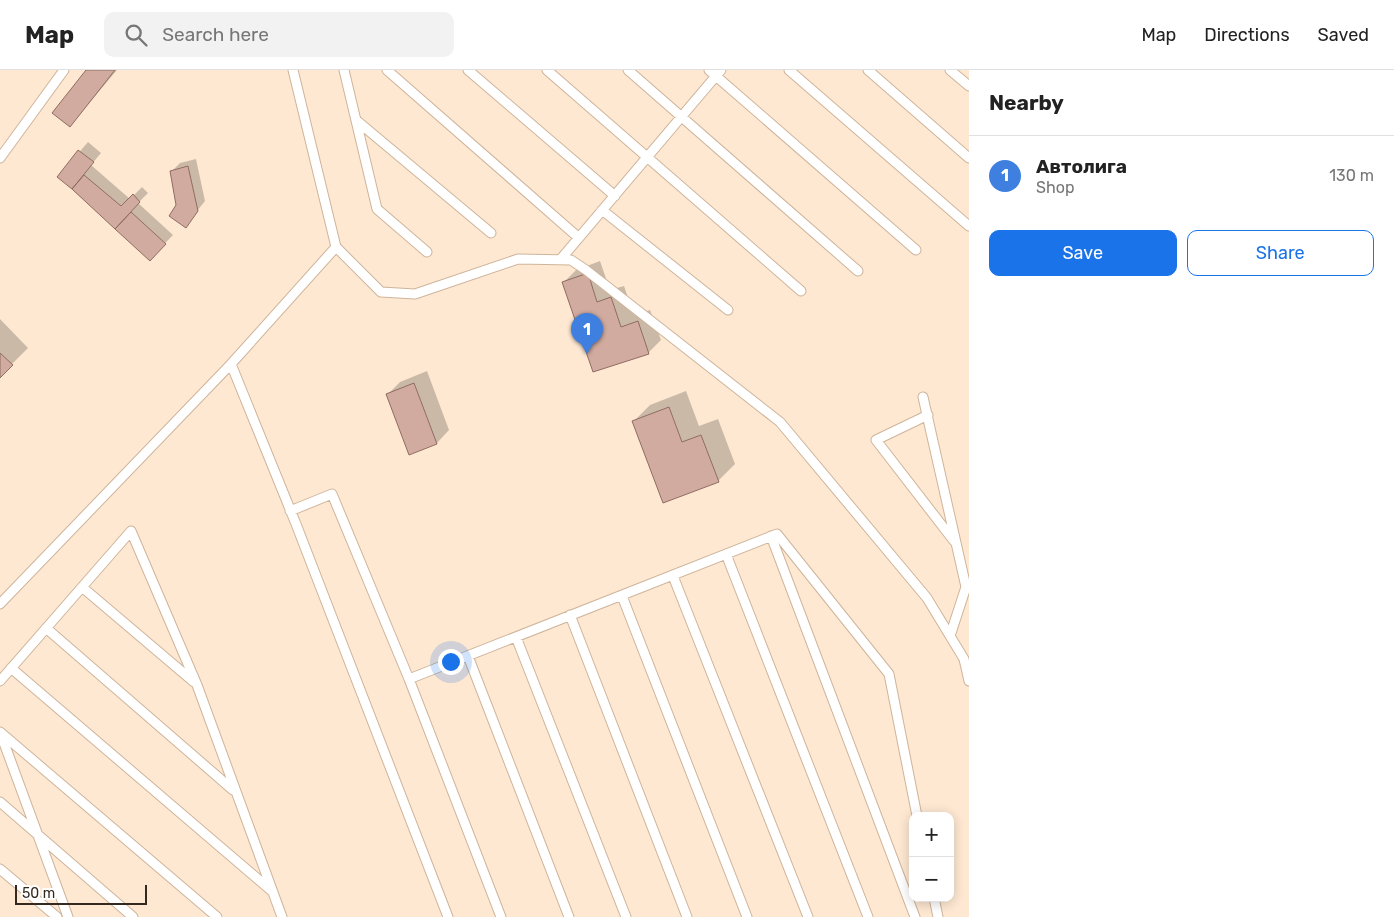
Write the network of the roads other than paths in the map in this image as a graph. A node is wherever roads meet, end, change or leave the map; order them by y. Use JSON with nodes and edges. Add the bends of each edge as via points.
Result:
{"nodes":[{"id":1,"x":64,"y":70,"type":"edge"},
{"id":2,"x":293,"y":70,"type":"edge"},
{"id":3,"x":344,"y":70,"type":"edge"},
{"id":4,"x":387,"y":70,"type":"edge"},
{"id":5,"x":468,"y":70,"type":"edge"},
{"id":6,"x":547,"y":70,"type":"edge"},
{"id":7,"x":628,"y":70,"type":"edge"},
{"id":8,"x":789,"y":70,"type":"edge"},
{"id":9,"x":868,"y":70,"type":"edge"},
{"id":10,"x":950,"y":70,"type":"edge"},
{"id":11,"x":716,"y":72,"type":"edge"},
{"id":12,"x":969,"y":86,"type":"edge"},
{"id":13,"x":682,"y":117,"type":"junction"},
{"id":14,"x":356,"y":120,"type":"junction"},
{"id":15,"x":0,"y":158,"type":"edge"},
{"id":16,"x":647,"y":158,"type":"junction"},
{"id":17,"x":969,"y":158,"type":"edge"},
{"id":18,"x":615,"y":196,"type":"junction"},
{"id":19,"x":602,"y":210,"type":"junction"},
{"id":20,"x":969,"y":226,"type":"edge"},
{"id":21,"x":491,"y":233,"type":"dead end"},
{"id":22,"x":579,"y":238,"type":"junction"},
{"id":23,"x":336,"y":247,"type":"junction"},
{"id":24,"x":916,"y":250,"type":"dead end"},
{"id":25,"x":427,"y":252,"type":"dead end"},
{"id":26,"x":560,"y":260,"type":"junction"},
{"id":27,"x":858,"y":271,"type":"dead end"},
{"id":28,"x":801,"y":291,"type":"dead end"},
{"id":29,"x":728,"y":310,"type":"dead end"},
{"id":30,"x":231,"y":364,"type":"junction"},
{"id":31,"x":923,"y":397,"type":"dead end"},
{"id":32,"x":928,"y":415,"type":"junction"},
{"id":33,"x":290,"y":511,"type":"junction"},
{"id":34,"x":771,"y":536,"type":"junction"},
{"id":35,"x":957,"y":544,"type":"junction"},
{"id":36,"x":726,"y":554,"type":"junction"},
{"id":37,"x":673,"y":576,"type":"junction"},
{"id":38,"x":82,"y":587,"type":"junction"},
{"id":39,"x":622,"y":596,"type":"junction"},
{"id":40,"x":0,"y":604,"type":"edge"},
{"id":41,"x":570,"y":615,"type":"junction"},
{"id":42,"x":46,"y":628,"type":"junction"},
{"id":43,"x":516,"y":636,"type":"junction"},
{"id":44,"x":950,"y":636,"type":"junction"},
{"id":45,"x":468,"y":656,"type":"junction"},
{"id":46,"x":11,"y":668,"type":"junction"},
{"id":47,"x":409,"y":679,"type":"junction"},
{"id":48,"x":0,"y":681,"type":"edge"},
{"id":49,"x":969,"y":681,"type":"edge"},
{"id":50,"x":197,"y":685,"type":"junction"},
{"id":51,"x":0,"y":732,"type":"edge"},
{"id":52,"x":235,"y":792,"type":"junction"},
{"id":53,"x":0,"y":802,"type":"edge"},
{"id":54,"x":916,"y":812,"type":"edge"},
{"id":55,"x":38,"y":835,"type":"junction"},
{"id":56,"x":0,"y":869,"type":"edge"},
{"id":57,"x":274,"y":893,"type":"junction"},
{"id":58,"x":935,"y":902,"type":"edge"},
{"id":59,"x":57,"y":917,"type":"edge"},
{"id":60,"x":68,"y":917,"type":"edge"},
{"id":61,"x":133,"y":917,"type":"edge"},
{"id":62,"x":217,"y":917,"type":"edge"},
{"id":63,"x":282,"y":917,"type":"edge"},
{"id":64,"x":448,"y":917,"type":"edge"},
{"id":65,"x":502,"y":917,"type":"edge"},
{"id":66,"x":569,"y":917,"type":"edge"},
{"id":67,"x":626,"y":917,"type":"edge"},
{"id":68,"x":687,"y":917,"type":"edge"},
{"id":69,"x":747,"y":917,"type":"edge"},
{"id":70,"x":808,"y":917,"type":"edge"},
{"id":71,"x":868,"y":917,"type":"edge"},
{"id":72,"x":915,"y":917,"type":"edge"},
{"id":73,"x":938,"y":917,"type":"edge"}],
"edges":[{"from":1,"to":15,"type":"lane"},
{"from":2,"to":23,"type":"lane"},
{"from":3,"to":14,"type":"lane"},
{"from":4,"to":22,"type":"lane"},
{"from":5,"to":18,"type":"lane"},
{"from":6,"to":16,"type":"lane"},
{"from":7,"to":13,"type":"lane"},
{"from":8,"to":20,"type":"lane"},
{"from":9,"to":17,"type":"lane"},
{"from":10,"to":12,"type":"lane"},
{"from":11,"to":13,"type":"lane"},
{"from":11,"to":24,"type":"lane"},
{"from":13,"to":16,"type":"lane"},
{"from":13,"to":27,"type":"lane"},
{"from":14,"to":21,"type":"lane"},
{"from":14,"to":25,"type":"lane","via":[[377,209]]},
{"from":16,"to":18,"type":"lane"},
{"from":16,"to":28,"type":"lane"},
{"from":18,"to":19,"type":"lane"},
{"from":19,"to":22,"type":"lane"},
{"from":19,"to":29,"type":"lane"},
{"from":22,"to":26,"type":"lane"},
{"from":23,"to":26,"type":"lane","via":[[382,292],[415,294],[518,259]]},
{"from":23,"to":30,"type":"lane"},
{"from":26,"to":44,"type":"lane","via":[[571,260],[586,270],[780,422],[927,598]]},
{"from":30,"to":33,"type":"lane"},
{"from":30,"to":40,"type":"lane"},
{"from":31,"to":32,"type":"lane"},
{"from":32,"to":35,"type":"lane"},
{"from":32,"to":35,"type":"lane","via":[[876,440]]},
{"from":33,"to":47,"type":"lane","via":[[332,494]]},
{"from":33,"to":64,"type":"lane"},
{"from":34,"to":36,"type":"lane"},
{"from":34,"to":54,"type":"lane","via":[[777,534],[889,674]]},
{"from":34,"to":72,"type":"lane"},
{"from":35,"to":44,"type":"lane","via":[[966,588]]},
{"from":36,"to":37,"type":"lane"},
{"from":36,"to":71,"type":"lane"},
{"from":37,"to":39,"type":"lane"},
{"from":37,"to":70,"type":"lane"},
{"from":38,"to":42,"type":"lane"},
{"from":38,"to":50,"type":"lane"},
{"from":38,"to":50,"type":"lane","via":[[131,531]]},
{"from":39,"to":41,"type":"lane"},
{"from":39,"to":69,"type":"lane"},
{"from":41,"to":43,"type":"lane"},
{"from":41,"to":68,"type":"lane"},
{"from":42,"to":46,"type":"lane"},
{"from":42,"to":52,"type":"lane"},
{"from":43,"to":45,"type":"lane"},
{"from":43,"to":67,"type":"lane"},
{"from":44,"to":49,"type":"lane","via":[[964,660]]},
{"from":45,"to":47,"type":"lane"},
{"from":45,"to":66,"type":"lane"},
{"from":46,"to":48,"type":"lane"},
{"from":46,"to":57,"type":"lane"},
{"from":47,"to":65,"type":"lane"},
{"from":50,"to":52,"type":"lane"},
{"from":51,"to":55,"type":"lane"},
{"from":51,"to":62,"type":"lane"},
{"from":52,"to":57,"type":"lane"},
{"from":53,"to":55,"type":"lane"},
{"from":55,"to":60,"type":"lane"},
{"from":55,"to":61,"type":"lane"},
{"from":56,"to":59,"type":"lane"},
{"from":57,"to":63,"type":"lane"},
{"from":58,"to":73,"type":"lane"}]}
